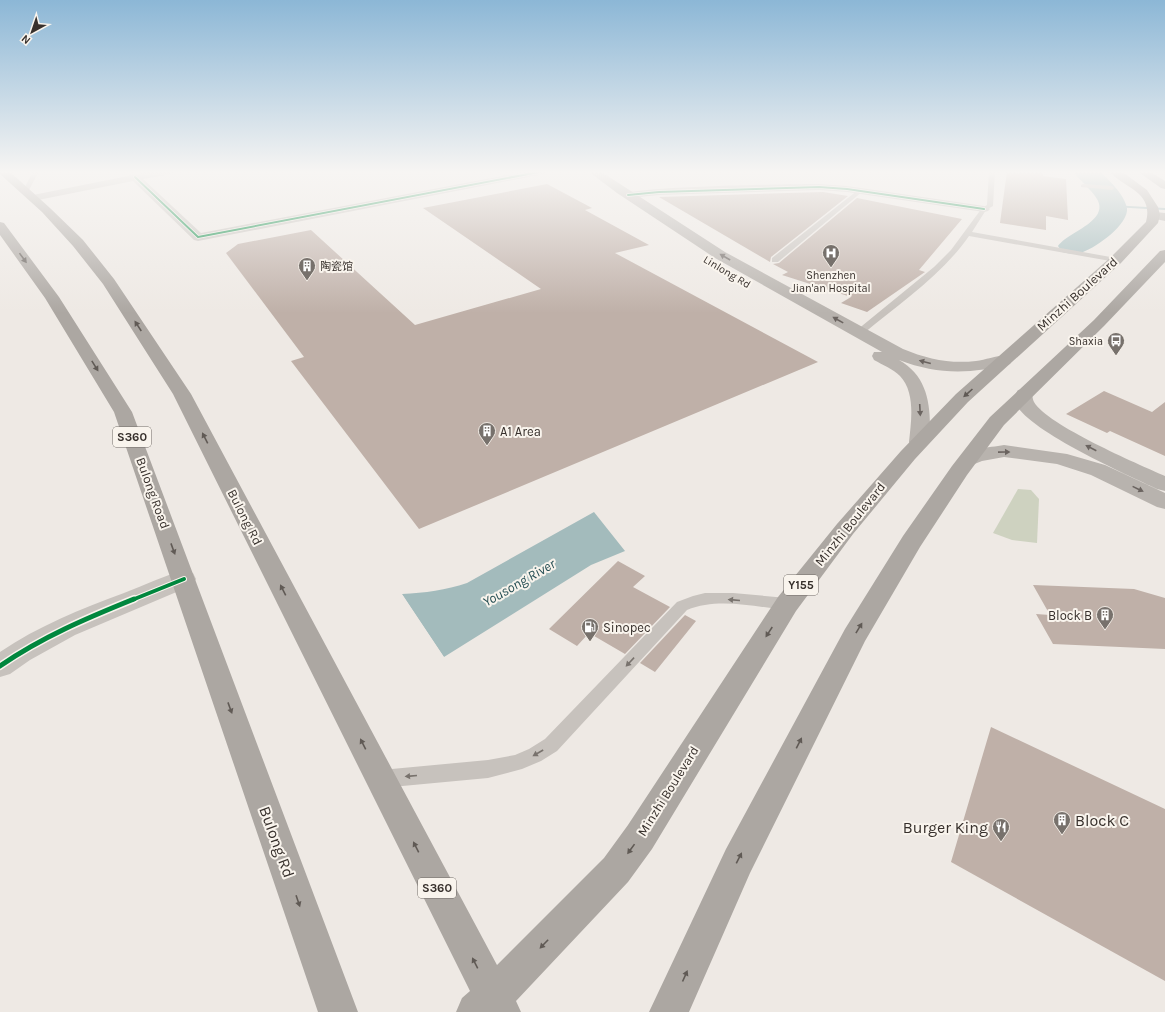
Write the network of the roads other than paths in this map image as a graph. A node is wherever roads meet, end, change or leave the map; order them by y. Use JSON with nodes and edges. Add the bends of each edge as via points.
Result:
{"nodes":[{"id":1,"x":53,"y":218,"type":"edge"},
{"id":2,"x":178,"y":218,"type":"edge"},
{"id":3,"x":296,"y":218,"type":"edge"},
{"id":4,"x":643,"y":218,"type":"edge"},
{"id":5,"x":663,"y":218,"type":"edge"},
{"id":6,"x":826,"y":218,"type":"edge"},
{"id":7,"x":978,"y":218,"type":"edge"},
{"id":8,"x":1154,"y":218,"type":"edge"},
{"id":9,"x":0,"y":227,"type":"edge"},
{"id":10,"x":968,"y":233,"type":"junction"},
{"id":11,"x":1165,"y":254,"type":"edge"},
{"id":12,"x":775,"y":260,"type":"dead end"},
{"id":13,"x":1116,"y":260,"type":"junction"},
{"id":14,"x":860,"y":332,"type":"junction"},
{"id":15,"x":890,"y":356,"type":"junction"},
{"id":16,"x":1004,"y":360,"type":"junction"},
{"id":17,"x":1024,"y":394,"type":"junction"},
{"id":18,"x":919,"y":442,"type":"junction"},
{"id":19,"x":967,"y":461,"type":"junction"},
{"id":20,"x":1118,"y":471,"type":"junction"},
{"id":21,"x":1165,"y":484,"type":"edge"},
{"id":22,"x":1165,"y":502,"type":"edge"},
{"id":23,"x":184,"y":579,"type":"junction"},
{"id":24,"x":787,"y":604,"type":"junction"},
{"id":25,"x":0,"y":666,"type":"edge"},
{"id":26,"x":217,"y":672,"type":"joint"},
{"id":27,"x":381,"y":779,"type":"junction"},
{"id":28,"x":490,"y":1007,"type":"edge"},
{"id":29,"x":338,"y":1012,"type":"edge"},
{"id":30,"x":669,"y":1012,"type":"edge"}],
"edges":[{"from":27,"to":1,"type":"main road","name":"Bulong Rd","number":"S360","one_way":true,"via":[[182,394],[109,282],[78,243]]},
{"from":2,"to":3,"type":"street","via":[[198,237]]},
{"from":4,"to":15,"type":"main road","name":"Linlong Rd","via":[[718,268]]},
{"from":14,"to":5,"type":"main road","name":"Linlong Rd","one_way":true,"via":[[720,255]]},
{"from":6,"to":12,"type":"lane"},
{"from":7,"to":10,"type":"lane"},
{"from":8,"to":13,"type":"main road","name":"Minzhi Boulevard","number":"Y155"},
{"from":9,"to":23,"type":"main road","name":"Bulong Road","number":"S360","one_way":true,"via":[[52,297],[123,412]]},
{"from":10,"to":13,"type":"lane"},
{"from":10,"to":14,"type":"lane","via":[[937,269]]},
{"from":11,"to":17,"type":"main road","via":[[1099,323]]},
{"from":13,"to":16,"type":"main road","name":"Minzhi Boulevard","number":"Y155"},
{"from":14,"to":15,"type":"main road","name":"Linlong Rd"},
{"from":16,"to":15,"type":"main road","one_way":true,"via":[[978,367],[949,367]]},
{"from":15,"to":18,"type":"main road","one_way":true,"via":[[909,376],[918,392],[921,409]]},
{"from":16,"to":18,"type":"main road","name":"Minzhi Boulevard","number":"Y155","one_way":true},
{"from":17,"to":19,"type":"main road","via":[[997,421]]},
{"from":20,"to":17,"type":"main road","one_way":true,"via":[[1048,424],[1024,402]]},
{"from":18,"to":24,"type":"main road","name":"Minzhi Boulevard","number":"Y155","via":[[845,529]]},
{"from":19,"to":20,"type":"main road","one_way":true,"via":[[976,456],[1004,451],[1074,461]]},
{"from":30,"to":19,"type":"main road","one_way":true,"via":[[738,861],[854,636],[911,542]]},
{"from":20,"to":21,"type":"main road"},
{"from":20,"to":22,"type":"main road","one_way":true},
{"from":23,"to":25,"type":"street","via":[[62,629]]},
{"from":23,"to":26,"type":"main road","name":"Bulong Road","number":"S360"},
{"from":24,"to":27,"type":"lane","one_way":true,"via":[[715,598],[691,602],[682,606],[551,745],[535,755],[516,763],[488,769]]},
{"from":24,"to":28,"type":"main road","name":"Minzhi Boulevard","number":"Y155","one_way":true,"via":[[640,837],[616,870]]},
{"from":26,"to":29,"type":"main road","name":"Bulong Rd","number":"S360","one_way":true},
{"from":28,"to":27,"type":"main road","number":"S360","one_way":true}]}
